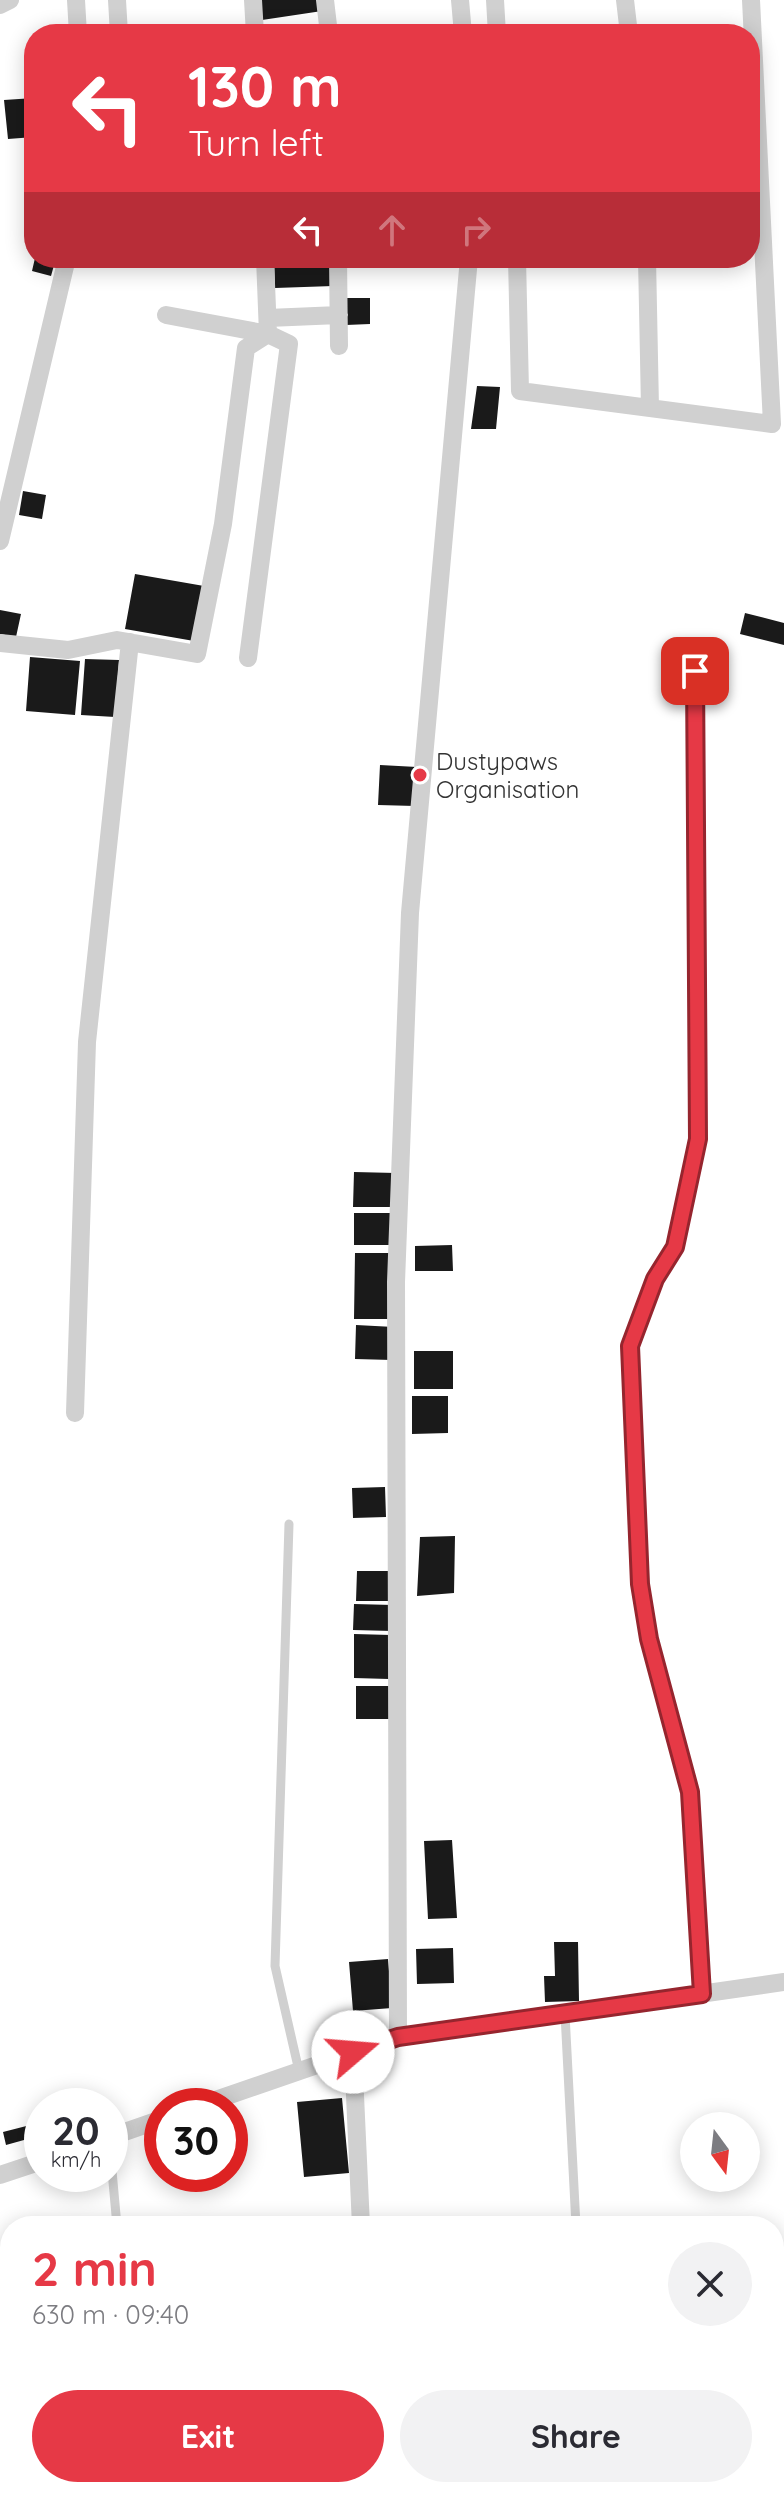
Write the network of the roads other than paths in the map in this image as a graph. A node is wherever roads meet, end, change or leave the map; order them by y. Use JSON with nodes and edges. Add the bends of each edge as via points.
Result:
{"nodes":[{"id":1,"x":10,"y":0,"type":"edge"},
{"id":2,"x":76,"y":0,"type":"edge"},
{"id":3,"x":117,"y":0,"type":"edge"},
{"id":4,"x":253,"y":0,"type":"edge"},
{"id":5,"x":325,"y":0,"type":"edge"},
{"id":6,"x":460,"y":0,"type":"edge"},
{"id":7,"x":495,"y":0,"type":"edge"},
{"id":8,"x":625,"y":0,"type":"edge"},
{"id":9,"x":751,"y":0,"type":"edge"},
{"id":10,"x":0,"y":5,"type":"edge"},
{"id":11,"x":77,"y":24,"type":"edge"},
{"id":12,"x":118,"y":24,"type":"edge"},
{"id":13,"x":254,"y":24,"type":"edge"},
{"id":14,"x":328,"y":24,"type":"edge"},
{"id":15,"x":462,"y":24,"type":"edge"},
{"id":16,"x":496,"y":24,"type":"edge"},
{"id":17,"x":628,"y":24,"type":"edge"},
{"id":18,"x":752,"y":24,"type":"edge"},
{"id":19,"x":760,"y":182,"type":"edge"},
{"id":20,"x":65,"y":268,"type":"edge"},
{"id":21,"x":265,"y":268,"type":"edge"},
{"id":22,"x":338,"y":268,"type":"edge"},
{"id":23,"x":468,"y":268,"type":"edge"},
{"id":24,"x":517,"y":268,"type":"edge"},
{"id":25,"x":647,"y":268,"type":"edge"},
{"id":26,"x":166,"y":315,"type":"dead end"},
{"id":27,"x":339,"y":315,"type":"junction"},
{"id":28,"x":268,"y":326,"type":"junction"},
{"id":29,"x":339,"y":346,"type":"dead end"},
{"id":30,"x":650,"y":408,"type":"junction"},
{"id":31,"x":0,"y":541,"type":"edge"},
{"id":32,"x":130,"y":642,"type":"junction"},
{"id":33,"x":0,"y":643,"type":"edge"},
{"id":34,"x":248,"y":658,"type":"dead end"},
{"id":35,"x":695,"y":671,"type":"dead end"},
{"id":36,"x":75,"y":1413,"type":"dead end"},
{"id":37,"x":289,"y":1524,"type":"dead end"},
{"id":38,"x":784,"y":1982,"type":"edge"},
{"id":39,"x":702,"y":1994,"type":"junction"},
{"id":40,"x":565,"y":2014,"type":"junction"},
{"id":41,"x":398,"y":2037,"type":"junction"},
{"id":42,"x":353,"y":2052,"type":"junction"},
{"id":43,"x":299,"y":2071,"type":"junction"},
{"id":44,"x":248,"y":2089,"type":"edge"},
{"id":45,"x":24,"y":2167,"type":"edge"},
{"id":46,"x":0,"y":2175,"type":"edge"},
{"id":47,"x":114,"y":2192,"type":"edge"},
{"id":48,"x":116,"y":2216,"type":"edge"},
{"id":49,"x":361,"y":2216,"type":"edge"},
{"id":50,"x":575,"y":2216,"type":"edge"}],
"edges":[{"from":1,"to":10,"type":"street"},
{"from":2,"to":11,"type":"street"},
{"from":3,"to":12,"type":"street"},
{"from":4,"to":13,"type":"street"},
{"from":5,"to":14,"type":"street"},
{"from":6,"to":15,"type":"street"},
{"from":7,"to":16,"type":"street"},
{"from":8,"to":17,"type":"street"},
{"from":9,"to":18,"type":"street"},
{"from":19,"to":30,"type":"street","via":[[772,424]]},
{"from":20,"to":31,"type":"street"},
{"from":21,"to":28,"type":"street"},
{"from":22,"to":27,"type":"street"},
{"from":23,"to":41,"type":"street","via":[[410,913],[396,1282]]},
{"from":24,"to":30,"type":"street","via":[[520,391]]},
{"from":25,"to":30,"type":"street"},
{"from":26,"to":28,"type":"street"},
{"from":27,"to":28,"type":"street"},
{"from":27,"to":29,"type":"street"},
{"from":28,"to":32,"type":"street","via":[[246,348],[223,524],[197,654]]},
{"from":28,"to":34,"type":"street","via":[[289,344]]},
{"from":32,"to":33,"type":"street","via":[[68,650]]},
{"from":32,"to":36,"type":"street","via":[[87,1042]]},
{"from":35,"to":39,"type":"lane","via":[[698,1139],[675,1247],[655,1279],[630,1346],[640,1584],[649,1639],[690,1792]]},
{"from":37,"to":43,"type":"lane","via":[[275,1966]]},
{"from":38,"to":39,"type":"street"},
{"from":39,"to":40,"type":"street"},
{"from":40,"to":41,"type":"street"},
{"from":40,"to":50,"type":"lane"},
{"from":41,"to":42,"type":"street"},
{"from":42,"to":43,"type":"street"},
{"from":42,"to":49,"type":"street"},
{"from":43,"to":44,"type":"street"},
{"from":45,"to":46,"type":"street"},
{"from":47,"to":48,"type":"lane"}]}
